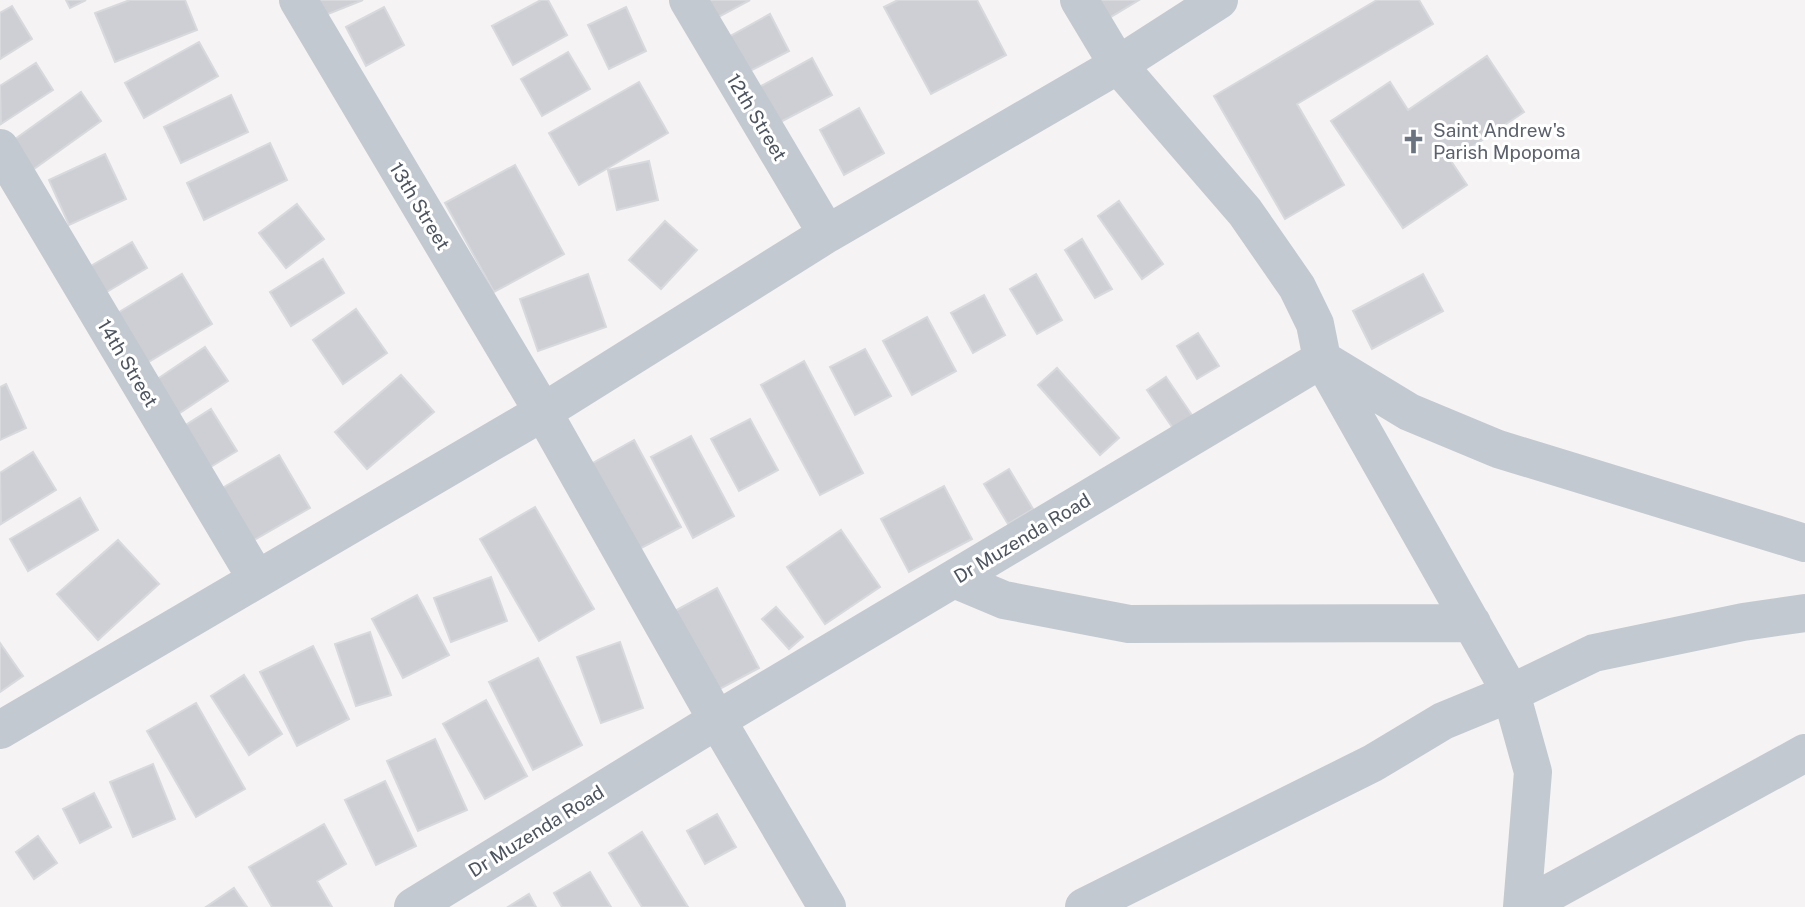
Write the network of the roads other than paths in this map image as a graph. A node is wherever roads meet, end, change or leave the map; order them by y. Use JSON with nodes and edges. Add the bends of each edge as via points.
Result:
{"nodes":[{"id":1,"x":298,"y":0,"type":"edge"},
{"id":2,"x":688,"y":0,"type":"edge"},
{"id":3,"x":1079,"y":0,"type":"edge"},
{"id":4,"x":1219,"y":0,"type":"edge"},
{"id":5,"x":1118,"y":65,"type":"junction"},
{"id":6,"x":0,"y":148,"type":"edge"},
{"id":7,"x":827,"y":234,"type":"junction"},
{"id":8,"x":1322,"y":359,"type":"junction"},
{"id":9,"x":543,"y":412,"type":"junction"},
{"id":10,"x":1805,"y":543,"type":"edge"},
{"id":11,"x":256,"y":578,"type":"junction"},
{"id":12,"x":954,"y":579,"type":"junction"},
{"id":13,"x":1805,"y":613,"type":"edge"},
{"id":14,"x":1472,"y":623,"type":"junction"},
{"id":15,"x":1511,"y":693,"type":"junction"},
{"id":16,"x":717,"y":720,"type":"junction"},
{"id":17,"x":0,"y":730,"type":"edge"},
{"id":18,"x":1805,"y":752,"type":"edge"},
{"id":19,"x":413,"y":907,"type":"edge"},
{"id":20,"x":827,"y":907,"type":"edge"},
{"id":21,"x":1084,"y":907,"type":"edge"},
{"id":22,"x":1523,"y":907,"type":"edge"}],
"edges":[{"from":1,"to":9,"type":"street","name":"13th Street"},
{"from":2,"to":7,"type":"street","name":"12th Street"},
{"from":3,"to":5,"type":"street"},
{"from":4,"to":5,"type":"street"},
{"from":5,"to":7,"type":"street"},
{"from":5,"to":8,"type":"street","via":[[1252,223],[1297,287],[1315,324]]},
{"from":6,"to":11,"type":"street","name":"14th Street"},
{"from":7,"to":9,"type":"street"},
{"from":8,"to":10,"type":"street","via":[[1409,412],[1498,449]]},
{"from":8,"to":12,"type":"street","name":"Dr Muzenda Road"},
{"from":8,"to":14,"type":"street"},
{"from":9,"to":11,"type":"street"},
{"from":9,"to":16,"type":"street","name":"13th Street"},
{"from":11,"to":17,"type":"street"},
{"from":12,"to":14,"type":"street","via":[[1004,600],[1129,624]]},
{"from":12,"to":16,"type":"street","name":"Dr Muzenda Road"},
{"from":13,"to":15,"type":"street","via":[[1594,653]]},
{"from":14,"to":15,"type":"street"},
{"from":15,"to":21,"type":"street","via":[[1443,721],[1373,763]]},
{"from":15,"to":22,"type":"street","via":[[1533,772]]},
{"from":16,"to":19,"type":"street","name":"Dr Muzenda Road"},
{"from":16,"to":20,"type":"street","name":"13th Street"},
{"from":18,"to":22,"type":"street"}]}
